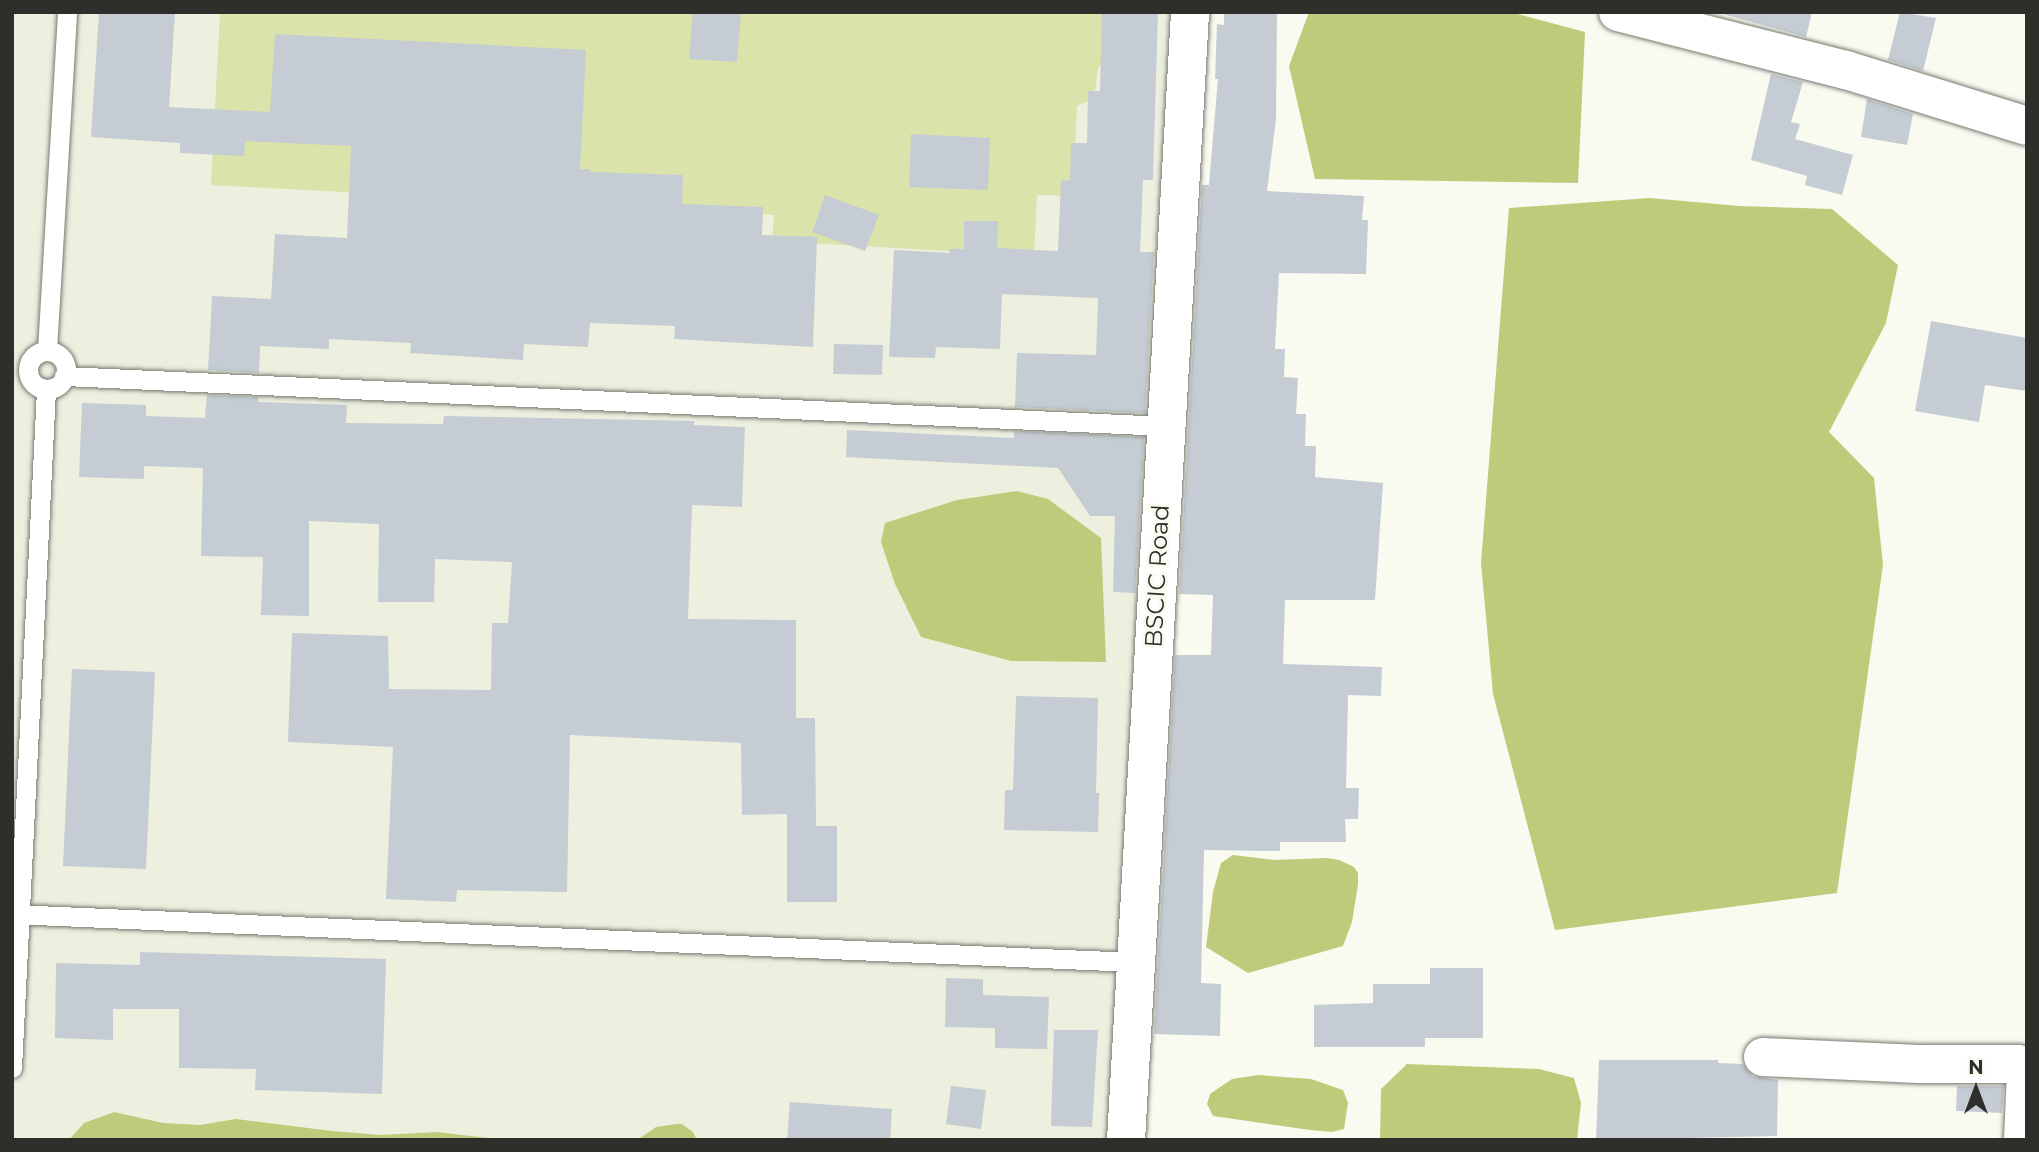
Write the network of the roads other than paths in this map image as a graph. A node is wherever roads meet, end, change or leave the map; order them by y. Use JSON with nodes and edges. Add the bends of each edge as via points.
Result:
{"nodes":[{"id":1,"x":67,"y":12,"type":"edge"},
{"id":2,"x":1190,"y":12,"type":"edge"},
{"id":3,"x":1618,"y":12,"type":"edge"},
{"id":4,"x":2027,"y":126,"type":"edge"},
{"id":5,"x":47,"y":350,"type":"junction"},
{"id":6,"x":20,"y":370,"type":"edge"},
{"id":7,"x":64,"y":376,"type":"junction"},
{"id":8,"x":46,"y":390,"type":"junction"},
{"id":9,"x":1166,"y":426,"type":"junction"},
{"id":10,"x":16,"y":914,"type":"edge"},
{"id":11,"x":1136,"y":962,"type":"junction"},
{"id":12,"x":1763,"y":1057,"type":"dead end"},
{"id":13,"x":12,"y":1068,"type":"edge"},
{"id":14,"x":1126,"y":1140,"type":"edge"},
{"id":15,"x":2023,"y":1140,"type":"edge"}],
"edges":[{"from":1,"to":5,"type":"lane"},
{"from":2,"to":9,"type":"street","name":"BSCIC Road"},
{"from":3,"to":4,"type":"street","via":[[1846,71]]},
{"from":5,"to":6,"type":"lane","via":[[34,355]]},
{"from":5,"to":7,"type":"lane","via":[[55,352],[66,366]]},
{"from":6,"to":8,"type":"lane"},
{"from":7,"to":8,"type":"lane","via":[[58,388]]},
{"from":7,"to":9,"type":"lane"},
{"from":8,"to":10,"type":"lane"},
{"from":9,"to":11,"type":"street","name":"BSCIC Road"},
{"from":10,"to":11,"type":"lane"},
{"from":10,"to":13,"type":"lane"},
{"from":11,"to":14,"type":"street","name":"BSCIC Road"},
{"from":12,"to":15,"type":"street","via":[[2018,1063],[2026,1073]]}]}
